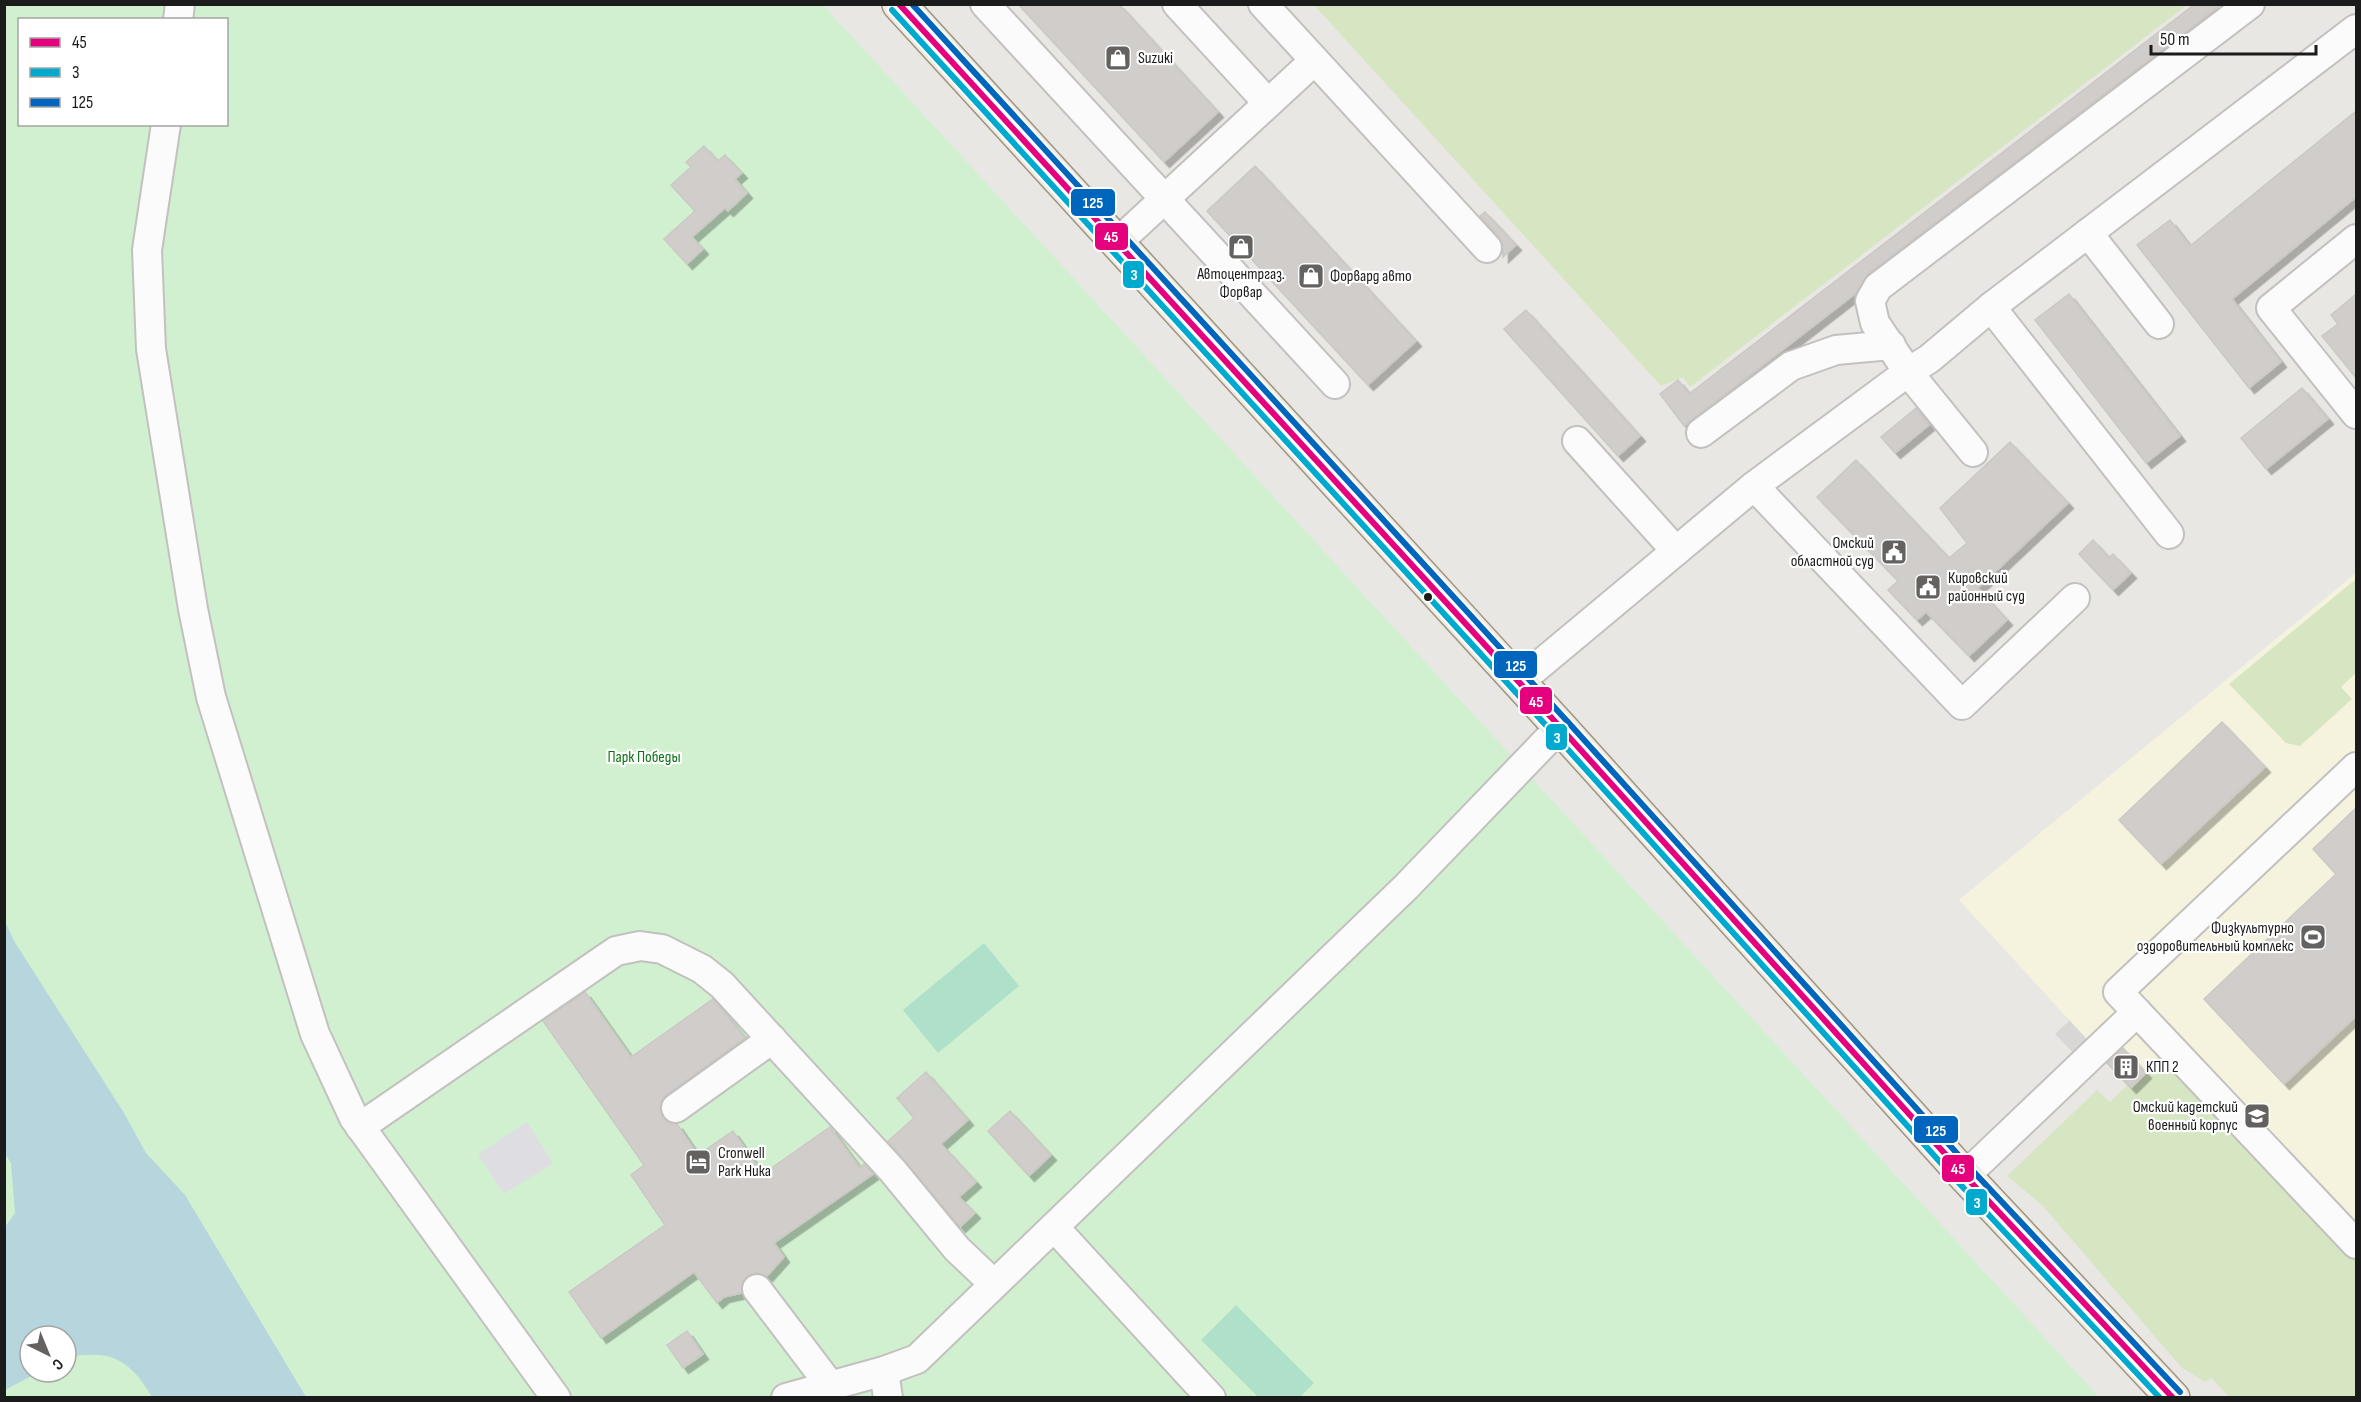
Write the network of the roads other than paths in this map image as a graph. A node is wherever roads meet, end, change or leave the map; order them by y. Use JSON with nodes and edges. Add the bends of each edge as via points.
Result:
{"nodes":[{"id":1,"x":899,"y":4,"type":"edge"},
{"id":2,"x":985,"y":4,"type":"edge"},
{"id":3,"x":1177,"y":4,"type":"edge"},
{"id":4,"x":1263,"y":4,"type":"edge"},
{"id":5,"x":2250,"y":4,"type":"edge"},
{"id":6,"x":2356,"y":29,"type":"edge"},
{"id":7,"x":1314,"y":61,"type":"junction"},
{"id":8,"x":1268,"y":103,"type":"junction"},
{"id":9,"x":166,"y":126,"type":"edge"},
{"id":10,"x":1164,"y":199,"type":"junction"},
{"id":11,"x":2088,"y":233,"type":"junction"},
{"id":12,"x":2356,"y":239,"type":"edge"},
{"id":13,"x":1118,"y":242,"type":"junction"},
{"id":14,"x":1487,"y":248,"type":"dead end"},
{"id":15,"x":1990,"y":307,"type":"junction"},
{"id":16,"x":2159,"y":324,"type":"dead end"},
{"id":17,"x":1891,"y":345,"type":"junction"},
{"id":18,"x":1908,"y":372,"type":"junction"},
{"id":19,"x":1335,"y":384,"type":"dead end"},
{"id":20,"x":2356,"y":414,"type":"edge"},
{"id":21,"x":1701,"y":433,"type":"dead end"},
{"id":22,"x":1577,"y":441,"type":"dead end"},
{"id":23,"x":1973,"y":452,"type":"dead end"},
{"id":24,"x":1754,"y":486,"type":"junction"},
{"id":25,"x":2169,"y":534,"type":"dead end"},
{"id":26,"x":1676,"y":551,"type":"junction"},
{"id":27,"x":2075,"y":598,"type":"dead end"},
{"id":28,"x":1519,"y":682,"type":"junction"},
{"id":29,"x":1560,"y":727,"type":"junction"},
{"id":30,"x":2356,"y":767,"type":"edge"},
{"id":31,"x":2138,"y":1012,"type":"junction"},
{"id":32,"x":772,"y":1040,"type":"junction"},
{"id":33,"x":676,"y":1108,"type":"dead end"},
{"id":34,"x":360,"y":1127,"type":"junction"},
{"id":35,"x":1965,"y":1176,"type":"junction"},
{"id":36,"x":1054,"y":1227,"type":"junction"},
{"id":37,"x":2356,"y":1244,"type":"edge"},
{"id":38,"x":994,"y":1284,"type":"junction"},
{"id":39,"x":757,"y":1288,"type":"dead end"},
{"id":40,"x":829,"y":1384,"type":"junction"},
{"id":41,"x":886,"y":1384,"type":"edge"},
{"id":42,"x":556,"y":1398,"type":"edge"},
{"id":43,"x":786,"y":1398,"type":"edge"},
{"id":44,"x":1211,"y":1398,"type":"edge"},
{"id":45,"x":2173,"y":1398,"type":"edge"}],
"edges":[{"from":1,"to":13,"type":"main road"},
{"from":2,"to":10,"type":"lane"},
{"from":3,"to":8,"type":"lane"},
{"from":4,"to":7,"type":"lane"},
{"from":5,"to":17,"type":"lane","via":[[1878,287],[1870,301],[1875,323]]},
{"from":6,"to":11,"type":"lane"},
{"from":7,"to":8,"type":"lane"},
{"from":7,"to":14,"type":"lane"},
{"from":8,"to":10,"type":"lane"},
{"from":9,"to":34,"type":"lane","via":[[147,250],[151,349],[193,609],[211,697],[315,1034]]},
{"from":10,"to":13,"type":"lane"},
{"from":10,"to":19,"type":"lane"},
{"from":11,"to":15,"type":"lane"},
{"from":11,"to":16,"type":"lane"},
{"from":12,"to":20,"type":"lane","via":[[2271,308]]},
{"from":13,"to":28,"type":"main road"},
{"from":15,"to":18,"type":"lane"},
{"from":15,"to":25,"type":"lane"},
{"from":17,"to":18,"type":"lane"},
{"from":17,"to":21,"type":"lane","via":[[1836,350],[1791,366]]},
{"from":18,"to":23,"type":"lane"},
{"from":18,"to":24,"type":"lane"},
{"from":22,"to":26,"type":"lane"},
{"from":24,"to":26,"type":"lane"},
{"from":24,"to":27,"type":"lane","via":[[1962,705]]},
{"from":26,"to":28,"type":"lane"},
{"from":28,"to":29,"type":"main road"},
{"from":29,"to":35,"type":"main road"},
{"from":29,"to":36,"type":"lane","via":[[1406,887]]},
{"from":30,"to":31,"type":"lane","via":[[2118,992]]},
{"from":31,"to":35,"type":"lane"},
{"from":31,"to":37,"type":"lane"},
{"from":32,"to":33,"type":"lane"},
{"from":32,"to":34,"type":"lane","via":[[736,998],[702,969],[662,949],[640,946],[616,951]]},
{"from":32,"to":38,"type":"lane","via":[[892,1170],[957,1249]]},
{"from":34,"to":42,"type":"lane"},
{"from":35,"to":45,"type":"main road"},
{"from":36,"to":38,"type":"lane"},
{"from":36,"to":44,"type":"lane"},
{"from":38,"to":41,"type":"lane"},
{"from":39,"to":40,"type":"lane"},
{"from":40,"to":41,"type":"lane"},
{"from":40,"to":43,"type":"lane"}]}
